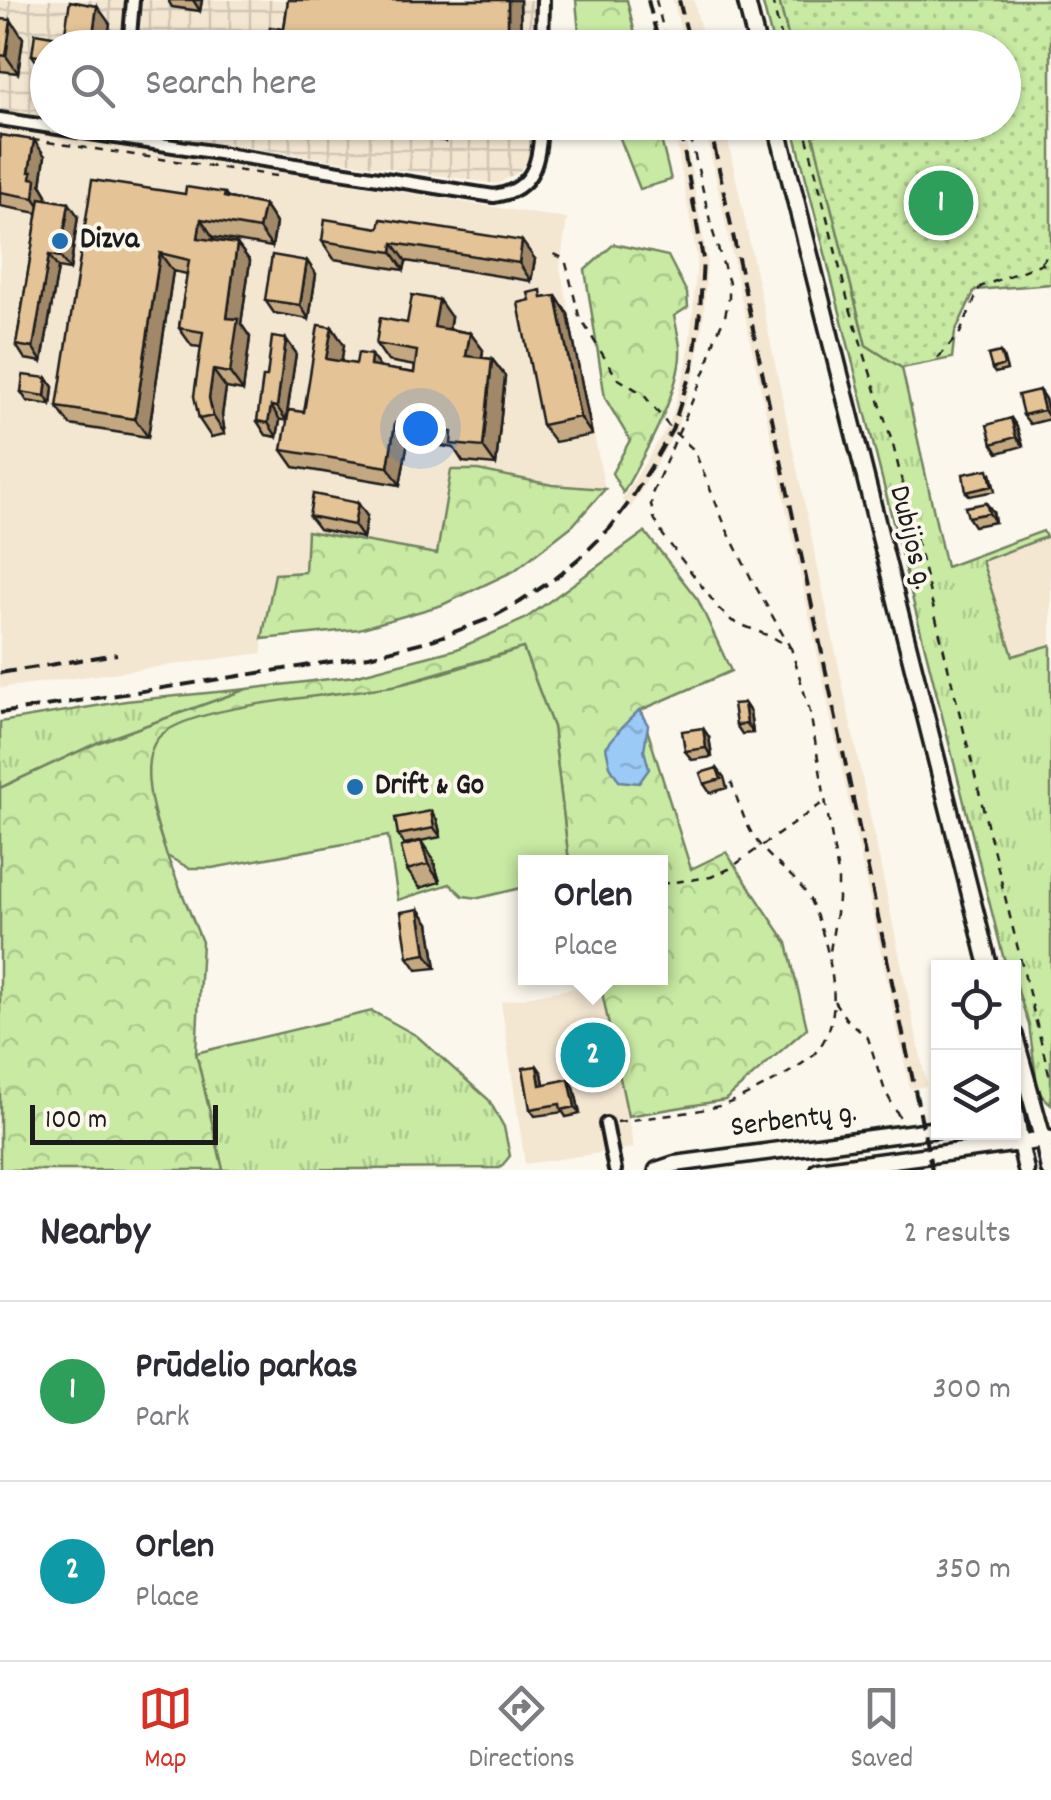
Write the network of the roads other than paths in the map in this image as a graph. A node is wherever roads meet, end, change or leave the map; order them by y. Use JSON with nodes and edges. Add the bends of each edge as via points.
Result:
{"nodes":[{"id":1,"x":134,"y":0,"type":"edge"},
{"id":2,"x":542,"y":0,"type":"edge"},
{"id":3,"x":746,"y":0,"type":"edge"},
{"id":4,"x":131,"y":30,"type":"edge"},
{"id":5,"x":542,"y":30,"type":"edge"},
{"id":6,"x":754,"y":30,"type":"edge"},
{"id":7,"x":0,"y":119,"type":"edge"},
{"id":8,"x":30,"y":124,"type":"edge"},
{"id":9,"x":133,"y":140,"type":"edge"},
{"id":10,"x":540,"y":140,"type":"edge"},
{"id":11,"x":781,"y":140,"type":"edge"},
{"id":12,"x":987,"y":960,"type":"edge"},
{"id":13,"x":1020,"y":1050,"type":"edge"},
{"id":14,"x":1044,"y":1112,"type":"edge"},
{"id":15,"x":606,"y":1124,"type":"road end"},
{"id":16,"x":931,"y":1131,"type":"edge"},
{"id":17,"x":1047,"y":1139,"type":"edge"},
{"id":18,"x":1019,"y":1140,"type":"edge"},
{"id":19,"x":1020,"y":1143,"type":"junction"},
{"id":20,"x":615,"y":1170,"type":"edge"},
{"id":21,"x":657,"y":1170,"type":"edge"},
{"id":22,"x":818,"y":1170,"type":"edge"},
{"id":23,"x":1026,"y":1170,"type":"edge"},
{"id":24,"x":1049,"y":1170,"type":"edge"}],
"edges":[{"from":1,"to":4,"type":"street"},
{"from":2,"to":5,"type":"street"},
{"from":3,"to":6,"type":"main road"},
{"from":7,"to":8,"type":"street"},
{"from":9,"to":10,"type":"street","via":[[494,196],[526,181]]},
{"from":11,"to":12,"type":"main road","name":"Dubijos g."},
{"from":13,"to":14,"type":"main road"},
{"from":14,"to":17,"type":"main road"},
{"from":15,"to":20,"type":"street"},
{"from":16,"to":21,"type":"main road","name":"Serbentų g."},
{"from":17,"to":19,"type":"main road","name":"Serbentų g."},
{"from":17,"to":24,"type":"main road"},
{"from":18,"to":19,"type":"main road"},
{"from":19,"to":22,"type":"main road","name":"Serbentų g."},
{"from":19,"to":23,"type":"main road"}]}
